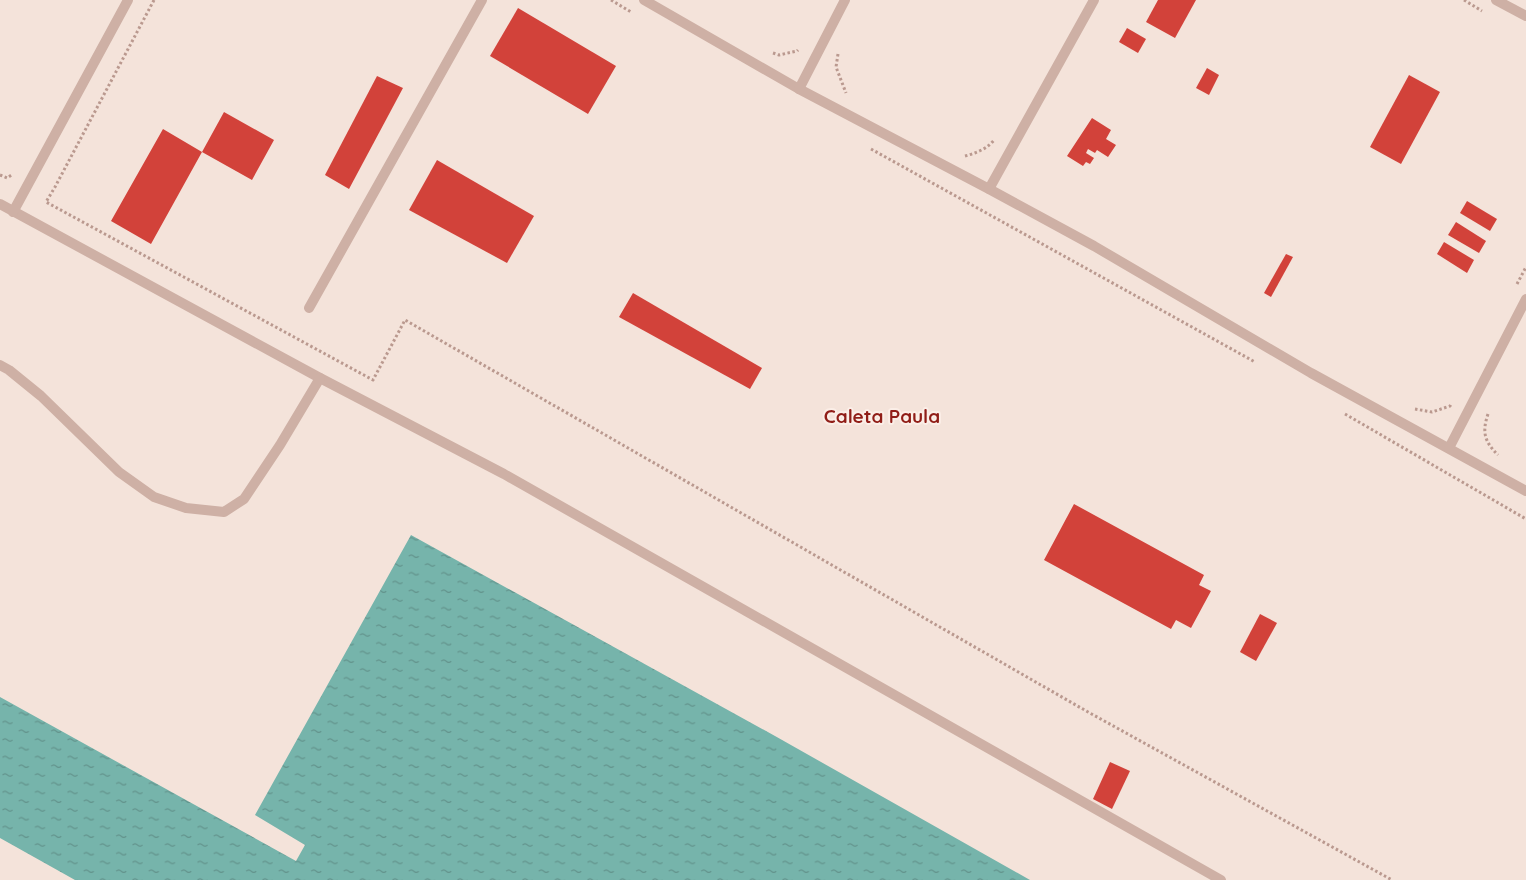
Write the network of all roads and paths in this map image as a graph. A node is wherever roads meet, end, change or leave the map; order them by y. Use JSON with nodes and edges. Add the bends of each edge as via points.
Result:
{"nodes":[{"id":1,"x":128,"y":0,"type":"edge"},
{"id":2,"x":154,"y":0,"type":"edge"},
{"id":3,"x":482,"y":0,"type":"edge"},
{"id":4,"x":611,"y":0,"type":"edge"},
{"id":5,"x":644,"y":0,"type":"edge"},
{"id":6,"x":845,"y":0,"type":"edge"},
{"id":7,"x":1094,"y":0,"type":"edge"},
{"id":8,"x":1496,"y":0,"type":"edge"},
{"id":9,"x":636,"y":15,"type":"dead end"},
{"id":10,"x":1526,"y":16,"type":"edge"},
{"id":11,"x":823,"y":42,"type":"junction"},
{"id":12,"x":772,"y":53,"type":"dead end"},
{"id":13,"x":799,"y":89,"type":"junction"},
{"id":14,"x":846,"y":94,"type":"dead end"},
{"id":15,"x":998,"y":134,"type":"dead end"},
{"id":16,"x":864,"y":145,"type":"dead end"},
{"id":17,"x":962,"y":157,"type":"dead end"},
{"id":18,"x":989,"y":189,"type":"junction"},
{"id":19,"x":0,"y":204,"type":"edge"},
{"id":20,"x":13,"y":212,"type":"junction"},
{"id":21,"x":1526,"y":267,"type":"edge"},
{"id":22,"x":1517,"y":284,"type":"dead end"},
{"id":23,"x":1526,"y":299,"type":"edge"},
{"id":24,"x":309,"y":308,"type":"dead end"},
{"id":25,"x":0,"y":365,"type":"edge"},
{"id":26,"x":1259,"y":365,"type":"dead end"},
{"id":27,"x":320,"y":378,"type":"junction"},
{"id":28,"x":1454,"y":400,"type":"dead end"},
{"id":29,"x":1413,"y":408,"type":"dead end"},
{"id":30,"x":1489,"y":410,"type":"dead end"},
{"id":31,"x":1344,"y":413,"type":"dead end"},
{"id":32,"x":1449,"y":448,"type":"junction"},
{"id":33,"x":1501,"y":457,"type":"dead end"},
{"id":34,"x":1526,"y":491,"type":"edge"},
{"id":35,"x":1526,"y":519,"type":"edge"},
{"id":36,"x":1221,"y":880,"type":"edge"},
{"id":37,"x":1392,"y":880,"type":"edge"}],
"edges":[{"from":1,"to":20,"type":"lane"},
{"from":2,"to":37,"type":"path","via":[[46,202],[373,380],[405,320],[1080,707]]},
{"from":3,"to":24,"type":"lane"},
{"from":4,"to":9,"type":"path"},
{"from":5,"to":13,"type":"lane"},
{"from":6,"to":11,"type":"lane"},
{"from":7,"to":18,"type":"lane"},
{"from":8,"to":10,"type":"lane"},
{"from":11,"to":12,"type":"path","via":[[810,36],[796,51],[779,55]]},
{"from":11,"to":13,"type":"lane"},
{"from":11,"to":14,"type":"path","via":[[839,50],[836,67]]},
{"from":13,"to":18,"type":"lane"},
{"from":15,"to":17,"type":"path","via":[[992,143]]},
{"from":16,"to":26,"type":"path"},
{"from":18,"to":32,"type":"lane"},
{"from":19,"to":20,"type":"lane"},
{"from":20,"to":27,"type":"lane"},
{"from":21,"to":22,"type":"path"},
{"from":23,"to":32,"type":"lane"},
{"from":25,"to":27,"type":"lane","via":[[41,396],[119,472],[154,497],[186,508],[224,512],[244,500]]},
{"from":27,"to":36,"type":"lane","via":[[512,479]]},
{"from":28,"to":29,"type":"path","via":[[1450,406],[1432,412]]},
{"from":30,"to":33,"type":"path","via":[[1483,428],[1486,441]]},
{"from":31,"to":35,"type":"path"},
{"from":32,"to":34,"type":"lane"}]}
